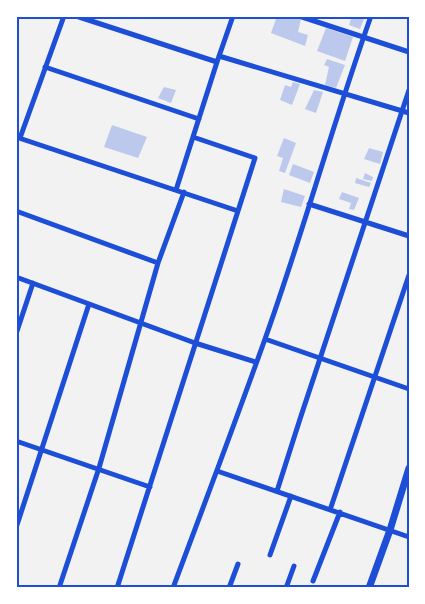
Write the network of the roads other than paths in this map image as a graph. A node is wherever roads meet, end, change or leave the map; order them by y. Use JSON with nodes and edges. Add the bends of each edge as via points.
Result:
{"nodes":[{"id":1,"x":64,"y":16,"type":"edge"},
{"id":2,"x":76,"y":16,"type":"edge"},
{"id":3,"x":233,"y":16,"type":"edge"},
{"id":4,"x":299,"y":16,"type":"edge"},
{"id":5,"x":371,"y":16,"type":"edge"},
{"id":6,"x":364,"y":37,"type":"junction"},
{"id":7,"x":409,"y":52,"type":"edge"},
{"id":8,"x":219,"y":56,"type":"junction"},
{"id":9,"x":217,"y":62,"type":"junction"},
{"id":10,"x":45,"y":67,"type":"junction"},
{"id":11,"x":409,"y":90,"type":"edge"},
{"id":12,"x":344,"y":94,"type":"junction"},
{"id":13,"x":401,"y":111,"type":"junction"},
{"id":14,"x":409,"y":113,"type":"edge"},
{"id":15,"x":198,"y":119,"type":"junction"},
{"id":16,"x":193,"y":136,"type":"junction"},
{"id":17,"x":18,"y":137,"type":"edge"},
{"id":18,"x":176,"y":190,"type":"junction"},
{"id":19,"x":184,"y":192,"type":"junction"},
{"id":20,"x":308,"y":204,"type":"junction"},
{"id":21,"x":16,"y":211,"type":"edge"},
{"id":22,"x":238,"y":211,"type":"junction"},
{"id":23,"x":365,"y":222,"type":"junction"},
{"id":24,"x":409,"y":236,"type":"edge"},
{"id":25,"x":158,"y":263,"type":"junction"},
{"id":26,"x":409,"y":275,"type":"edge"},
{"id":27,"x":16,"y":277,"type":"edge"},
{"id":28,"x":33,"y":283,"type":"junction"},
{"id":29,"x":89,"y":304,"type":"junction"},
{"id":30,"x":140,"y":323,"type":"junction"},
{"id":31,"x":16,"y":334,"type":"edge"},
{"id":32,"x":265,"y":339,"type":"junction"},
{"id":33,"x":195,"y":343,"type":"junction"},
{"id":34,"x":320,"y":357,"type":"junction"},
{"id":35,"x":256,"y":362,"type":"junction"},
{"id":36,"x":374,"y":377,"type":"junction"},
{"id":37,"x":409,"y":389,"type":"edge"},
{"id":38,"x":16,"y":441,"type":"edge"},
{"id":39,"x":42,"y":450,"type":"junction"},
{"id":40,"x":99,"y":468,"type":"junction"},
{"id":41,"x":409,"y":468,"type":"edge"},
{"id":42,"x":217,"y":471,"type":"junction"},
{"id":43,"x":150,"y":487,"type":"junction"},
{"id":44,"x":277,"y":491,"type":"junction"},
{"id":45,"x":291,"y":496,"type":"junction"},
{"id":46,"x":330,"y":510,"type":"junction"},
{"id":47,"x":340,"y":512,"type":"junction"},
{"id":48,"x":16,"y":528,"type":"edge"},
{"id":49,"x":390,"y":530,"type":"junction"},
{"id":50,"x":409,"y":537,"type":"edge"},
{"id":51,"x":270,"y":555,"type":"dead end"},
{"id":52,"x":238,"y":564,"type":"dead end"},
{"id":53,"x":294,"y":566,"type":"dead end"},
{"id":54,"x":313,"y":581,"type":"dead end"},
{"id":55,"x":59,"y":588,"type":"edge"},
{"id":56,"x":117,"y":588,"type":"edge"},
{"id":57,"x":173,"y":588,"type":"edge"},
{"id":58,"x":229,"y":588,"type":"edge"},
{"id":59,"x":286,"y":588,"type":"edge"},
{"id":60,"x":369,"y":588,"type":"edge"}],
"edges":[{"from":1,"to":10,"type":"street"},
{"from":2,"to":9,"type":"street"},
{"from":3,"to":8,"type":"street"},
{"from":4,"to":6,"type":"street"},
{"from":5,"to":6,"type":"street"},
{"from":6,"to":7,"type":"street"},
{"from":6,"to":12,"type":"street"},
{"from":8,"to":9,"type":"street"},
{"from":8,"to":12,"type":"street"},
{"from":9,"to":15,"type":"street"},
{"from":10,"to":15,"type":"street"},
{"from":10,"to":17,"type":"street"},
{"from":11,"to":13,"type":"street"},
{"from":12,"to":13,"type":"street"},
{"from":12,"to":20,"type":"street"},
{"from":13,"to":14,"type":"street"},
{"from":13,"to":23,"type":"street"},
{"from":15,"to":16,"type":"street"},
{"from":16,"to":18,"type":"street"},
{"from":16,"to":22,"type":"street","via":[[255,158]]},
{"from":17,"to":18,"type":"street"},
{"from":18,"to":19,"type":"street"},
{"from":19,"to":22,"type":"street"},
{"from":19,"to":25,"type":"street"},
{"from":20,"to":23,"type":"street"},
{"from":20,"to":32,"type":"street"},
{"from":21,"to":25,"type":"street"},
{"from":22,"to":33,"type":"street"},
{"from":23,"to":24,"type":"street"},
{"from":23,"to":34,"type":"street"},
{"from":25,"to":30,"type":"street"},
{"from":26,"to":36,"type":"street"},
{"from":27,"to":28,"type":"street"},
{"from":28,"to":29,"type":"street"},
{"from":28,"to":31,"type":"street"},
{"from":29,"to":30,"type":"street"},
{"from":29,"to":39,"type":"street"},
{"from":30,"to":33,"type":"street"},
{"from":30,"to":40,"type":"street"},
{"from":32,"to":34,"type":"street"},
{"from":32,"to":35,"type":"street"},
{"from":33,"to":35,"type":"street"},
{"from":33,"to":43,"type":"street"},
{"from":34,"to":36,"type":"street"},
{"from":34,"to":44,"type":"street"},
{"from":35,"to":42,"type":"street"},
{"from":36,"to":37,"type":"street"},
{"from":36,"to":46,"type":"street"},
{"from":38,"to":39,"type":"street"},
{"from":39,"to":40,"type":"street"},
{"from":39,"to":48,"type":"street"},
{"from":40,"to":43,"type":"street"},
{"from":40,"to":55,"type":"street"},
{"from":41,"to":49,"type":"street"},
{"from":42,"to":44,"type":"street"},
{"from":42,"to":57,"type":"street"},
{"from":43,"to":56,"type":"street"},
{"from":44,"to":45,"type":"street"},
{"from":45,"to":46,"type":"street"},
{"from":45,"to":51,"type":"street"},
{"from":46,"to":47,"type":"street"},
{"from":47,"to":49,"type":"street"},
{"from":47,"to":54,"type":"street"},
{"from":49,"to":50,"type":"street"},
{"from":49,"to":60,"type":"street"},
{"from":52,"to":58,"type":"street"},
{"from":53,"to":59,"type":"street"}]}
